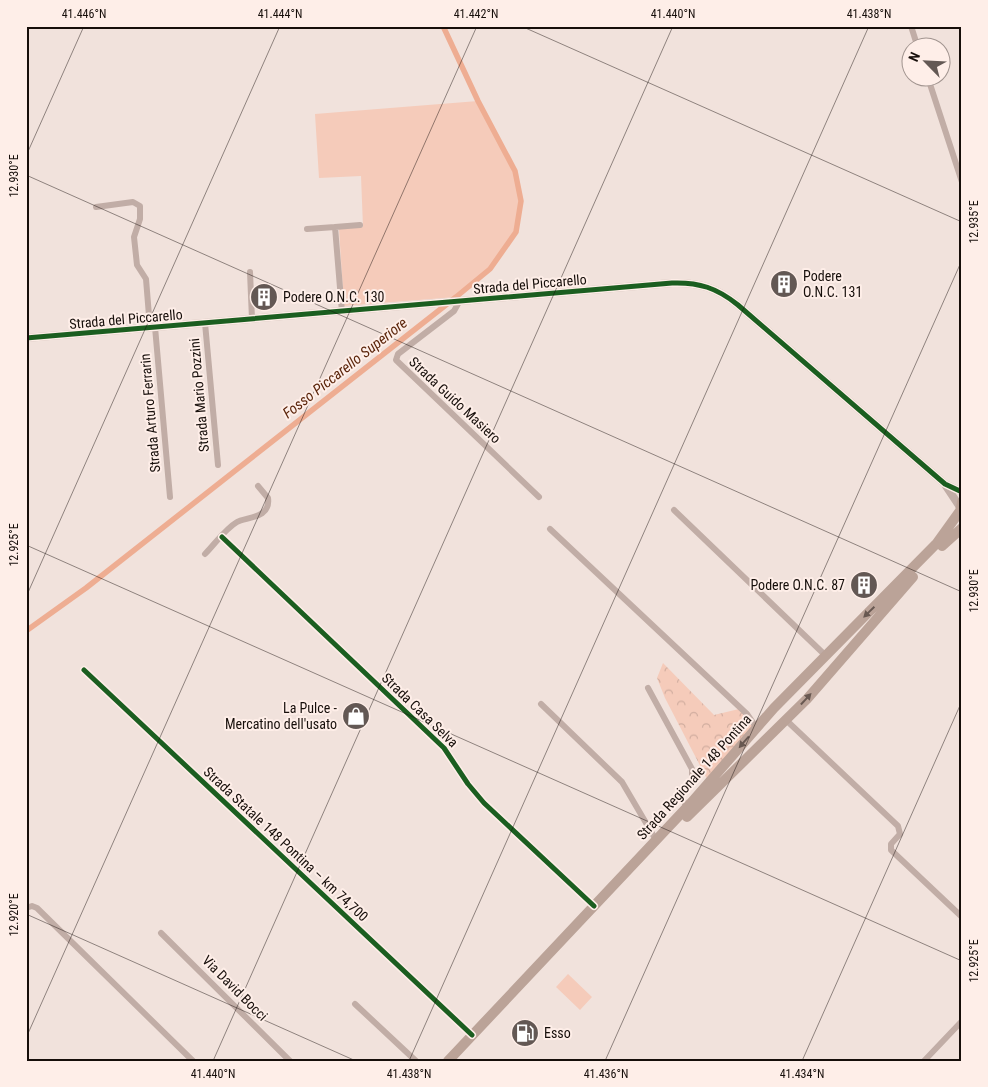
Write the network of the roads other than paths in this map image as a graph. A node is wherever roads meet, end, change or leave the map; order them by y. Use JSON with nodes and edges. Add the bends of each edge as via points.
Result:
{"nodes":[{"id":1,"x":911,"y":26,"type":"edge"},
{"id":2,"x":915,"y":38,"type":"edge"},
{"id":3,"x":931,"y":88,"type":"edge"},
{"id":4,"x":962,"y":182,"type":"edge"},
{"id":5,"x":96,"y":207,"type":"dead end"},
{"id":6,"x":360,"y":225,"type":"dead end"},
{"id":7,"x":335,"y":227,"type":"junction"},
{"id":8,"x":307,"y":229,"type":"dead end"},
{"id":9,"x":250,"y":272,"type":"dead end"},
{"id":10,"x":459,"y":302,"type":"junction"},
{"id":11,"x":342,"y":312,"type":"junction"},
{"id":12,"x":252,"y":319,"type":"junction"},
{"id":13,"x":205,"y":323,"type":"junction"},
{"id":14,"x":152,"y":328,"type":"junction"},
{"id":15,"x":26,"y":338,"type":"edge"},
{"id":16,"x":218,"y":465,"type":"dead end"},
{"id":17,"x":945,"y":484,"type":"junction"},
{"id":18,"x":258,"y":486,"type":"dead end"},
{"id":19,"x":962,"y":492,"type":"edge"},
{"id":20,"x":170,"y":497,"type":"dead end"},
{"id":21,"x":539,"y":497,"type":"dead end"},
{"id":22,"x":961,"y":509,"type":"edge"},
{"id":23,"x":674,"y":510,"type":"dead end"},
{"id":24,"x":962,"y":528,"type":"edge"},
{"id":25,"x":550,"y":530,"type":"dead end"},
{"id":26,"x":222,"y":537,"type":"junction"},
{"id":27,"x":206,"y":554,"type":"dead end"},
{"id":28,"x":825,"y":655,"type":"junction"},
{"id":29,"x":84,"y":670,"type":"dead end"},
{"id":30,"x":648,"y":688,"type":"dead end"},
{"id":31,"x":541,"y":704,"type":"dead end"},
{"id":32,"x":786,"y":720,"type":"junction"},
{"id":33,"x":756,"y":727,"type":"junction"},
{"id":34,"x":687,"y":807,"type":"junction"},
{"id":35,"x":656,"y":840,"type":"junction"},
{"id":36,"x":594,"y":906,"type":"junction"},
{"id":37,"x":26,"y":908,"type":"edge"},
{"id":38,"x":962,"y":917,"type":"edge"},
{"id":39,"x":161,"y":933,"type":"dead end"},
{"id":40,"x":355,"y":1004,"type":"dead end"},
{"id":41,"x":962,"y":1021,"type":"edge"},
{"id":42,"x":472,"y":1035,"type":"junction"},
{"id":43,"x":193,"y":1061,"type":"edge"},
{"id":44,"x":290,"y":1061,"type":"edge"},
{"id":45,"x":416,"y":1061,"type":"edge"},
{"id":46,"x":448,"y":1061,"type":"edge"},
{"id":47,"x":456,"y":1061,"type":"edge"},
{"id":48,"x":924,"y":1061,"type":"edge"}],
"edges":[{"from":1,"to":2,"type":"street"},
{"from":3,"to":4,"type":"street"},
{"from":5,"to":14,"type":"street","name":"Strada Arturo Ferrarin","via":[[131,202],[140,206],[140,219],[134,236],[137,265],[146,279]]},
{"from":6,"to":7,"type":"street"},
{"from":7,"to":8,"type":"street"},
{"from":7,"to":11,"type":"street"},
{"from":9,"to":12,"type":"street"},
{"from":10,"to":11,"type":"street","name":"Strada del Piccarello"},
{"from":10,"to":17,"type":"street","name":"Strada del Piccarello","via":[[676,283],[710,287],[742,308]]},
{"from":10,"to":21,"type":"street","name":"Strada Guido Masiero","via":[[454,311],[398,354],[396,360]]},
{"from":11,"to":12,"type":"street","name":"Strada del Piccarello"},
{"from":12,"to":13,"type":"street","name":"Strada del Piccarello"},
{"from":13,"to":14,"type":"street","name":"Strada del Piccarello"},
{"from":13,"to":16,"type":"street","name":"Strada Mario Pozzini"},
{"from":14,"to":15,"type":"street","name":"Strada del Piccarello"},
{"from":14,"to":20,"type":"street","name":"Strada Arturo Ferrarin"},
{"from":17,"to":19,"type":"street","name":"Strada del Piccarello"},
{"from":17,"to":22,"type":"street","name":"Strada del Piccarello"},
{"from":18,"to":26,"type":"street","via":[[268,497],[268,505],[256,518],[237,522]]},
{"from":22,"to":28,"type":"main road","name":"Strada Regionale 148 Pontina","one_way":true,"via":[[937,543]]},
{"from":23,"to":28,"type":"street"},
{"from":32,"to":24,"type":"main road","name":"Strada Regionale 148 Pontina","one_way":true,"via":[[915,575]]},
{"from":25,"to":33,"type":"street","via":[[745,713]]},
{"from":26,"to":27,"type":"street"},
{"from":26,"to":36,"type":"street","name":"Strada Casa Selva","via":[[444,748],[484,803]]},
{"from":28,"to":33,"type":"main road","name":"Strada Regionale 148 Pontina"},
{"from":29,"to":42,"type":"street","name":"Strada Statale 148 Pontina – km 74,700"},
{"from":30,"to":34,"type":"street","via":[[692,768],[692,779],[681,797]]},
{"from":31,"to":35,"type":"street","via":[[622,782]]},
{"from":32,"to":38,"type":"street","via":[[898,826],[900,834],[891,844],[892,852]]},
{"from":32,"to":47,"type":"main road","name":"Strada Regionale 148 Pontina","via":[[670,833]]},
{"from":33,"to":34,"type":"main road","name":"Strada Regionale 148 Pontina","one_way":true},
{"from":34,"to":35,"type":"main road","name":"Strada Regionale 148 Pontina"},
{"from":35,"to":36,"type":"main road","name":"Strada Regionale 148 Pontina"},
{"from":36,"to":42,"type":"main road","name":"Strada Regionale 148 Pontina"},
{"from":37,"to":43,"type":"street","via":[[37,908]]},
{"from":39,"to":44,"type":"street","name":"Via David Bocci"},
{"from":40,"to":45,"type":"street"},
{"from":41,"to":48,"type":"street"},
{"from":42,"to":46,"type":"main road","name":"Strada Regionale 148 Pontina"}]}
